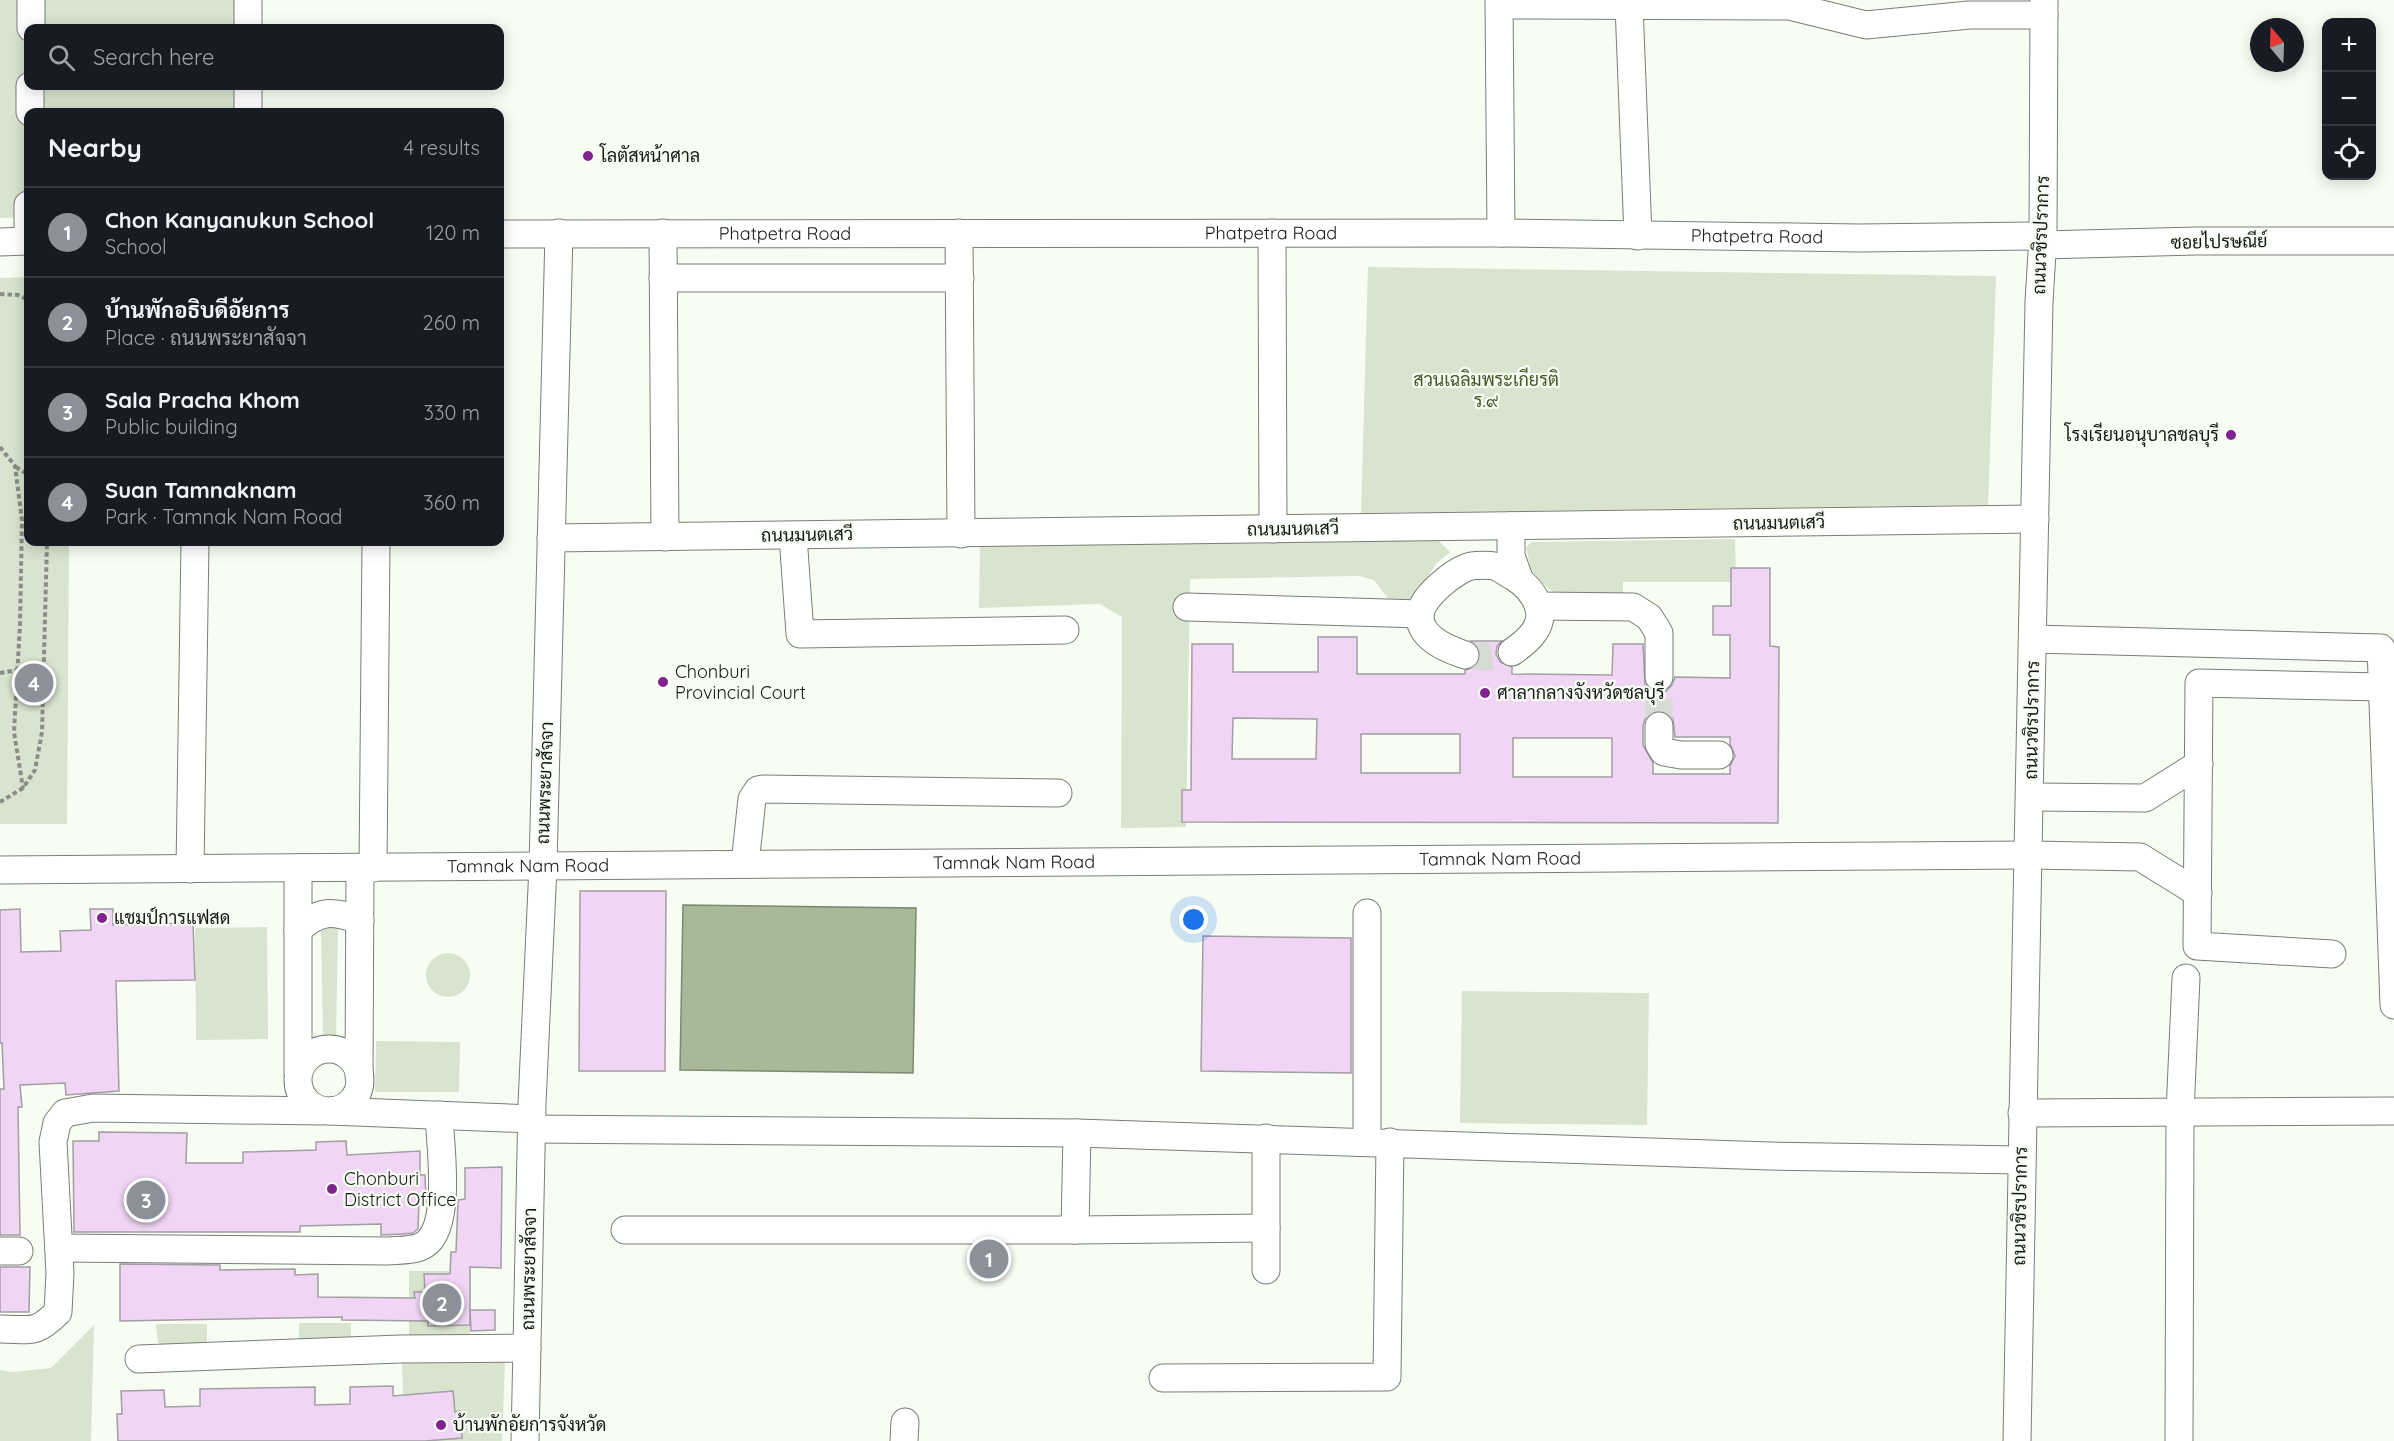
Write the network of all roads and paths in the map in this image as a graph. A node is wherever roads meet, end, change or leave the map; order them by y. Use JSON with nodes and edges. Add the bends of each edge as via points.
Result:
{"nodes":[{"id":1,"x":31,"y":0,"type":"edge"},
{"id":2,"x":248,"y":0,"type":"edge"},
{"id":3,"x":1499,"y":3,"type":"edge"},
{"id":4,"x":1629,"y":5,"type":"junction"},
{"id":5,"x":2044,"y":8,"type":"edge"},
{"id":6,"x":30,"y":24,"type":"edge"},
{"id":7,"x":248,"y":24,"type":"edge"},
{"id":8,"x":30,"y":90,"type":"edge"},
{"id":9,"x":248,"y":90,"type":"edge"},
{"id":10,"x":30,"y":108,"type":"edge"},
{"id":11,"x":248,"y":108,"type":"edge"},
{"id":12,"x":1501,"y":232,"type":"junction"},
{"id":13,"x":559,"y":233,"type":"junction"},
{"id":14,"x":663,"y":233,"type":"junction"},
{"id":15,"x":959,"y":233,"type":"junction"},
{"id":16,"x":1272,"y":233,"type":"junction"},
{"id":17,"x":504,"y":234,"type":"edge"},
{"id":18,"x":1638,"y":236,"type":"junction"},
{"id":19,"x":2043,"y":240,"type":"junction"},
{"id":20,"x":24,"y":241,"type":"edge"},
{"id":21,"x":2394,"y":241,"type":"edge"},
{"id":22,"x":0,"y":242,"type":"edge"},
{"id":23,"x":663,"y":278,"type":"junction"},
{"id":24,"x":960,"y":278,"type":"junction"},
{"id":25,"x":0,"y":294,"type":"edge"},
{"id":26,"x":24,"y":298,"type":"edge"},
{"id":27,"x":0,"y":447,"type":"edge"},
{"id":28,"x":15,"y":466,"type":"junction"},
{"id":29,"x":24,"y":473,"type":"edge"},
{"id":30,"x":2036,"y":519,"type":"junction"},
{"id":31,"x":1511,"y":526,"type":"junction"},
{"id":32,"x":1462,"y":527,"type":"junction"},
{"id":33,"x":1273,"y":530,"type":"junction"},
{"id":34,"x":961,"y":534,"type":"junction"},
{"id":35,"x":793,"y":536,"type":"junction"},
{"id":36,"x":665,"y":537,"type":"junction"},
{"id":37,"x":551,"y":538,"type":"junction"},
{"id":38,"x":47,"y":546,"type":"edge"},
{"id":39,"x":195,"y":546,"type":"edge"},
{"id":40,"x":376,"y":546,"type":"edge"},
{"id":41,"x":1454,"y":574,"type":"junction"},
{"id":42,"x":1520,"y":581,"type":"junction"},
{"id":43,"x":1538,"y":606,"type":"junction"},
{"id":44,"x":1187,"y":607,"type":"dead end"},
{"id":45,"x":1420,"y":614,"type":"junction"},
{"id":46,"x":1065,"y":630,"type":"dead end"},
{"id":47,"x":2033,"y":639,"type":"junction"},
{"id":48,"x":1512,"y":652,"type":"tunnel mouth"},
{"id":49,"x":1465,"y":655,"type":"tunnel mouth"},
{"id":50,"x":17,"y":670,"type":"junction"},
{"id":51,"x":0,"y":673,"type":"edge"},
{"id":52,"x":1659,"y":677,"type":"tunnel mouth"},
{"id":53,"x":2382,"y":687,"type":"junction"},
{"id":54,"x":1659,"y":726,"type":"tunnel mouth"},
{"id":55,"x":1719,"y":755,"type":"dead end"},
{"id":56,"x":2199,"y":764,"type":"junction"},
{"id":57,"x":23,"y":788,"type":"junction"},
{"id":58,"x":1058,"y":793,"type":"dead end"},
{"id":59,"x":2030,"y":797,"type":"junction"},
{"id":60,"x":0,"y":802,"type":"edge"},
{"id":61,"x":2029,"y":855,"type":"junction"},
{"id":62,"x":745,"y":864,"type":"junction"},
{"id":63,"x":543,"y":866,"type":"junction"},
{"id":64,"x":298,"y":868,"type":"junction"},
{"id":65,"x":366,"y":868,"type":"junction"},
{"id":66,"x":190,"y":869,"type":"junction"},
{"id":67,"x":0,"y":870,"type":"edge"},
{"id":68,"x":2198,"y":893,"type":"junction"},
{"id":69,"x":1367,"y":913,"type":"dead end"},
{"id":70,"x":360,"y":920,"type":"junction"},
{"id":71,"x":298,"y":930,"type":"junction"},
{"id":72,"x":2332,"y":954,"type":"dead end"},
{"id":73,"x":2393,"y":960,"type":"edge"},
{"id":74,"x":2186,"y":978,"type":"dead end"},
{"id":75,"x":2394,"y":1005,"type":"edge"},
{"id":76,"x":298,"y":1072,"type":"junction"},
{"id":77,"x":359,"y":1076,"type":"junction"},
{"id":78,"x":326,"y":1111,"type":"junction"},
{"id":79,"x":2394,"y":1111,"type":"edge"},
{"id":80,"x":2022,"y":1113,"type":"junction"},
{"id":81,"x":2180,"y":1113,"type":"junction"},
{"id":82,"x":439,"y":1115,"type":"junction"},
{"id":83,"x":531,"y":1124,"type":"junction"},
{"id":84,"x":1077,"y":1133,"type":"junction"},
{"id":85,"x":1266,"y":1138,"type":"junction"},
{"id":86,"x":1378,"y":1142,"type":"junction"},
{"id":87,"x":2020,"y":1160,"type":"junction"},
{"id":88,"x":1266,"y":1228,"type":"junction"},
{"id":89,"x":625,"y":1230,"type":"dead end"},
{"id":90,"x":1075,"y":1230,"type":"junction"},
{"id":91,"x":58,"y":1248,"type":"junction"},
{"id":92,"x":1266,"y":1270,"type":"dead end"},
{"id":93,"x":0,"y":1329,"type":"edge"},
{"id":94,"x":527,"y":1348,"type":"junction"},
{"id":95,"x":139,"y":1359,"type":"dead end"},
{"id":96,"x":1163,"y":1378,"type":"dead end"},
{"id":97,"x":525,"y":1441,"type":"edge"},
{"id":98,"x":2018,"y":1441,"type":"edge"},
{"id":99,"x":2179,"y":1441,"type":"edge"}],
"edges":[{"from":1,"to":6,"type":"street"},
{"from":2,"to":7,"type":"street"},
{"from":3,"to":4,"type":"street"},
{"from":3,"to":12,"type":"street"},
{"from":4,"to":5,"type":"street","via":[[1789,6],[1866,25]]},
{"from":4,"to":18,"type":"street"},
{"from":5,"to":19,"type":"street","name":"ถนนวชิรปราการ"},
{"from":8,"to":10,"type":"street"},
{"from":9,"to":11,"type":"street"},
{"from":12,"to":16,"type":"street","name":"Phatpetra Road"},
{"from":12,"to":18,"type":"street","name":"Phatpetra Road"},
{"from":13,"to":14,"type":"street","name":"Phatpetra Road"},
{"from":13,"to":17,"type":"street","name":"Phatpetra Road"},
{"from":13,"to":37,"type":"street","name":"ถนนพระยาสัจจา"},
{"from":14,"to":15,"type":"street","name":"Phatpetra Road"},
{"from":14,"to":23,"type":"street"},
{"from":15,"to":16,"type":"street","name":"Phatpetra Road"},
{"from":15,"to":24,"type":"street"},
{"from":16,"to":33,"type":"street"},
{"from":18,"to":19,"type":"street","name":"Phatpetra Road"},
{"from":19,"to":21,"type":"street","name":"ซอยไปรษณีย์"},
{"from":19,"to":30,"type":"street","name":"ถนนวชิรปราการ"},
{"from":20,"to":22,"type":"street"},
{"from":23,"to":24,"type":"street"},
{"from":23,"to":36,"type":"street"},
{"from":24,"to":34,"type":"street"},
{"from":25,"to":26,"type":"path"},
{"from":27,"to":28,"type":"path"},
{"from":28,"to":29,"type":"path"},
{"from":28,"to":50,"type":"path","via":[[22,520]]},
{"from":30,"to":31,"type":"street","name":"ถนนมนตเสวี"},
{"from":30,"to":47,"type":"street","name":"ถนนวชิรปราการ"},
{"from":31,"to":32,"type":"street","name":"ถนนมนตเสวี"},
{"from":31,"to":42,"type":"street","via":[[1512,556]]},
{"from":32,"to":33,"type":"street","name":"ถนนมนตเสวี"},
{"from":32,"to":41,"type":"street","via":[[1461,561]]},
{"from":33,"to":34,"type":"street","name":"ถนนมนตเสวี"},
{"from":34,"to":35,"type":"street","name":"ถนนมนตเสวี"},
{"from":35,"to":36,"type":"street","name":"ถนนมนตเสวี"},
{"from":35,"to":46,"type":"street","via":[[800,634]]},
{"from":36,"to":37,"type":"street","name":"ถนนมนตเสวี"},
{"from":37,"to":63,"type":"street","name":"ถนนพระยาสัจจา"},
{"from":38,"to":57,"type":"path","via":[[42,732],[35,770]]},
{"from":39,"to":66,"type":"street"},
{"from":40,"to":65,"type":"street"},
{"from":41,"to":42,"type":"street","via":[[1472,566],[1495,566]]},
{"from":41,"to":45,"type":"street","via":[[1436,589]]},
{"from":42,"to":43,"type":"street"},
{"from":43,"to":48,"type":"street","via":[[1536,630]]},
{"from":43,"to":52,"type":"street","via":[[1633,607],[1649,617],[1659,633]]},
{"from":44,"to":45,"type":"street"},
{"from":45,"to":49,"type":"street","via":[[1430,637]]},
{"from":47,"to":53,"type":"street","via":[[2381,648]]},
{"from":47,"to":59,"type":"street","name":"ถนนวชิรปราการ"},
{"from":50,"to":51,"type":"path"},
{"from":50,"to":57,"type":"path","via":[[14,732]]},
{"from":53,"to":56,"type":"street","via":[[2199,683]]},
{"from":53,"to":73,"type":"street"},
{"from":54,"to":55,"type":"street","via":[[1659,744],[1664,752]]},
{"from":56,"to":59,"type":"street","via":[[2145,798]]},
{"from":56,"to":68,"type":"street"},
{"from":57,"to":60,"type":"path"},
{"from":58,"to":62,"type":"street","via":[[758,790],[752,799]]},
{"from":59,"to":61,"type":"street","name":"ถนนวชิรปราการ"},
{"from":61,"to":62,"type":"street","name":"Tamnak Nam Road"},
{"from":61,"to":68,"type":"street","name":"Tamnak Nam Road","via":[[2140,857]]},
{"from":61,"to":80,"type":"street","name":"ถนนวชิรปราการ"},
{"from":62,"to":63,"type":"street","name":"Tamnak Nam Road"},
{"from":63,"to":65,"type":"street","name":"Tamnak Nam Road"},
{"from":63,"to":83,"type":"street","name":"ถนนพระยาสัจจา"},
{"from":64,"to":65,"type":"street","name":"Tamnak Nam Road"},
{"from":64,"to":66,"type":"street","name":"Tamnak Nam Road"},
{"from":64,"to":71,"type":"street"},
{"from":65,"to":70,"type":"street"},
{"from":66,"to":67,"type":"street","name":"Tamnak Nam Road"},
{"from":68,"to":72,"type":"street","via":[[2197,946]]},
{"from":69,"to":86,"type":"street"},
{"from":70,"to":71,"type":"street","via":[[324,913]]},
{"from":70,"to":77,"type":"street"},
{"from":71,"to":76,"type":"street"},
{"from":73,"to":75,"type":"street"},
{"from":74,"to":81,"type":"street"},
{"from":76,"to":77,"type":"street","via":[[310,1056],[330,1049],[350,1057]]},
{"from":76,"to":78,"type":"street","via":[[297,1082],[304,1100]]},
{"from":77,"to":78,"type":"street","via":[[356,1096],[340,1109]]},
{"from":78,"to":82,"type":"street"},
{"from":78,"to":91,"type":"street","via":[[93,1108],[65,1113],[57,1123],[53,1142]]},
{"from":79,"to":81,"type":"street"},
{"from":80,"to":81,"type":"street"},
{"from":80,"to":87,"type":"street","name":"ถนนวชิรปราการ"},
{"from":81,"to":99,"type":"street"},
{"from":82,"to":83,"type":"street"},
{"from":82,"to":91,"type":"street","via":[[442,1211],[436,1234],[420,1247],[387,1251]]},
{"from":83,"to":84,"type":"street"},
{"from":83,"to":94,"type":"street","name":"ถนนพระยาสัจจา"},
{"from":84,"to":85,"type":"street"},
{"from":84,"to":90,"type":"street"},
{"from":85,"to":86,"type":"street"},
{"from":85,"to":88,"type":"street"},
{"from":86,"to":87,"type":"street","via":[[1770,1156]]},
{"from":86,"to":96,"type":"street","via":[[1387,1377]]},
{"from":87,"to":98,"type":"street","name":"ถนนวชิรปราการ"},
{"from":88,"to":90,"type":"street"},
{"from":88,"to":92,"type":"street"},
{"from":89,"to":90,"type":"street"},
{"from":91,"to":93,"type":"street","via":[[58,1312],[44,1326],[34,1329]]},
{"from":94,"to":95,"type":"street"},
{"from":94,"to":97,"type":"street","name":"ถนนพระยาสัจจา"}]}
